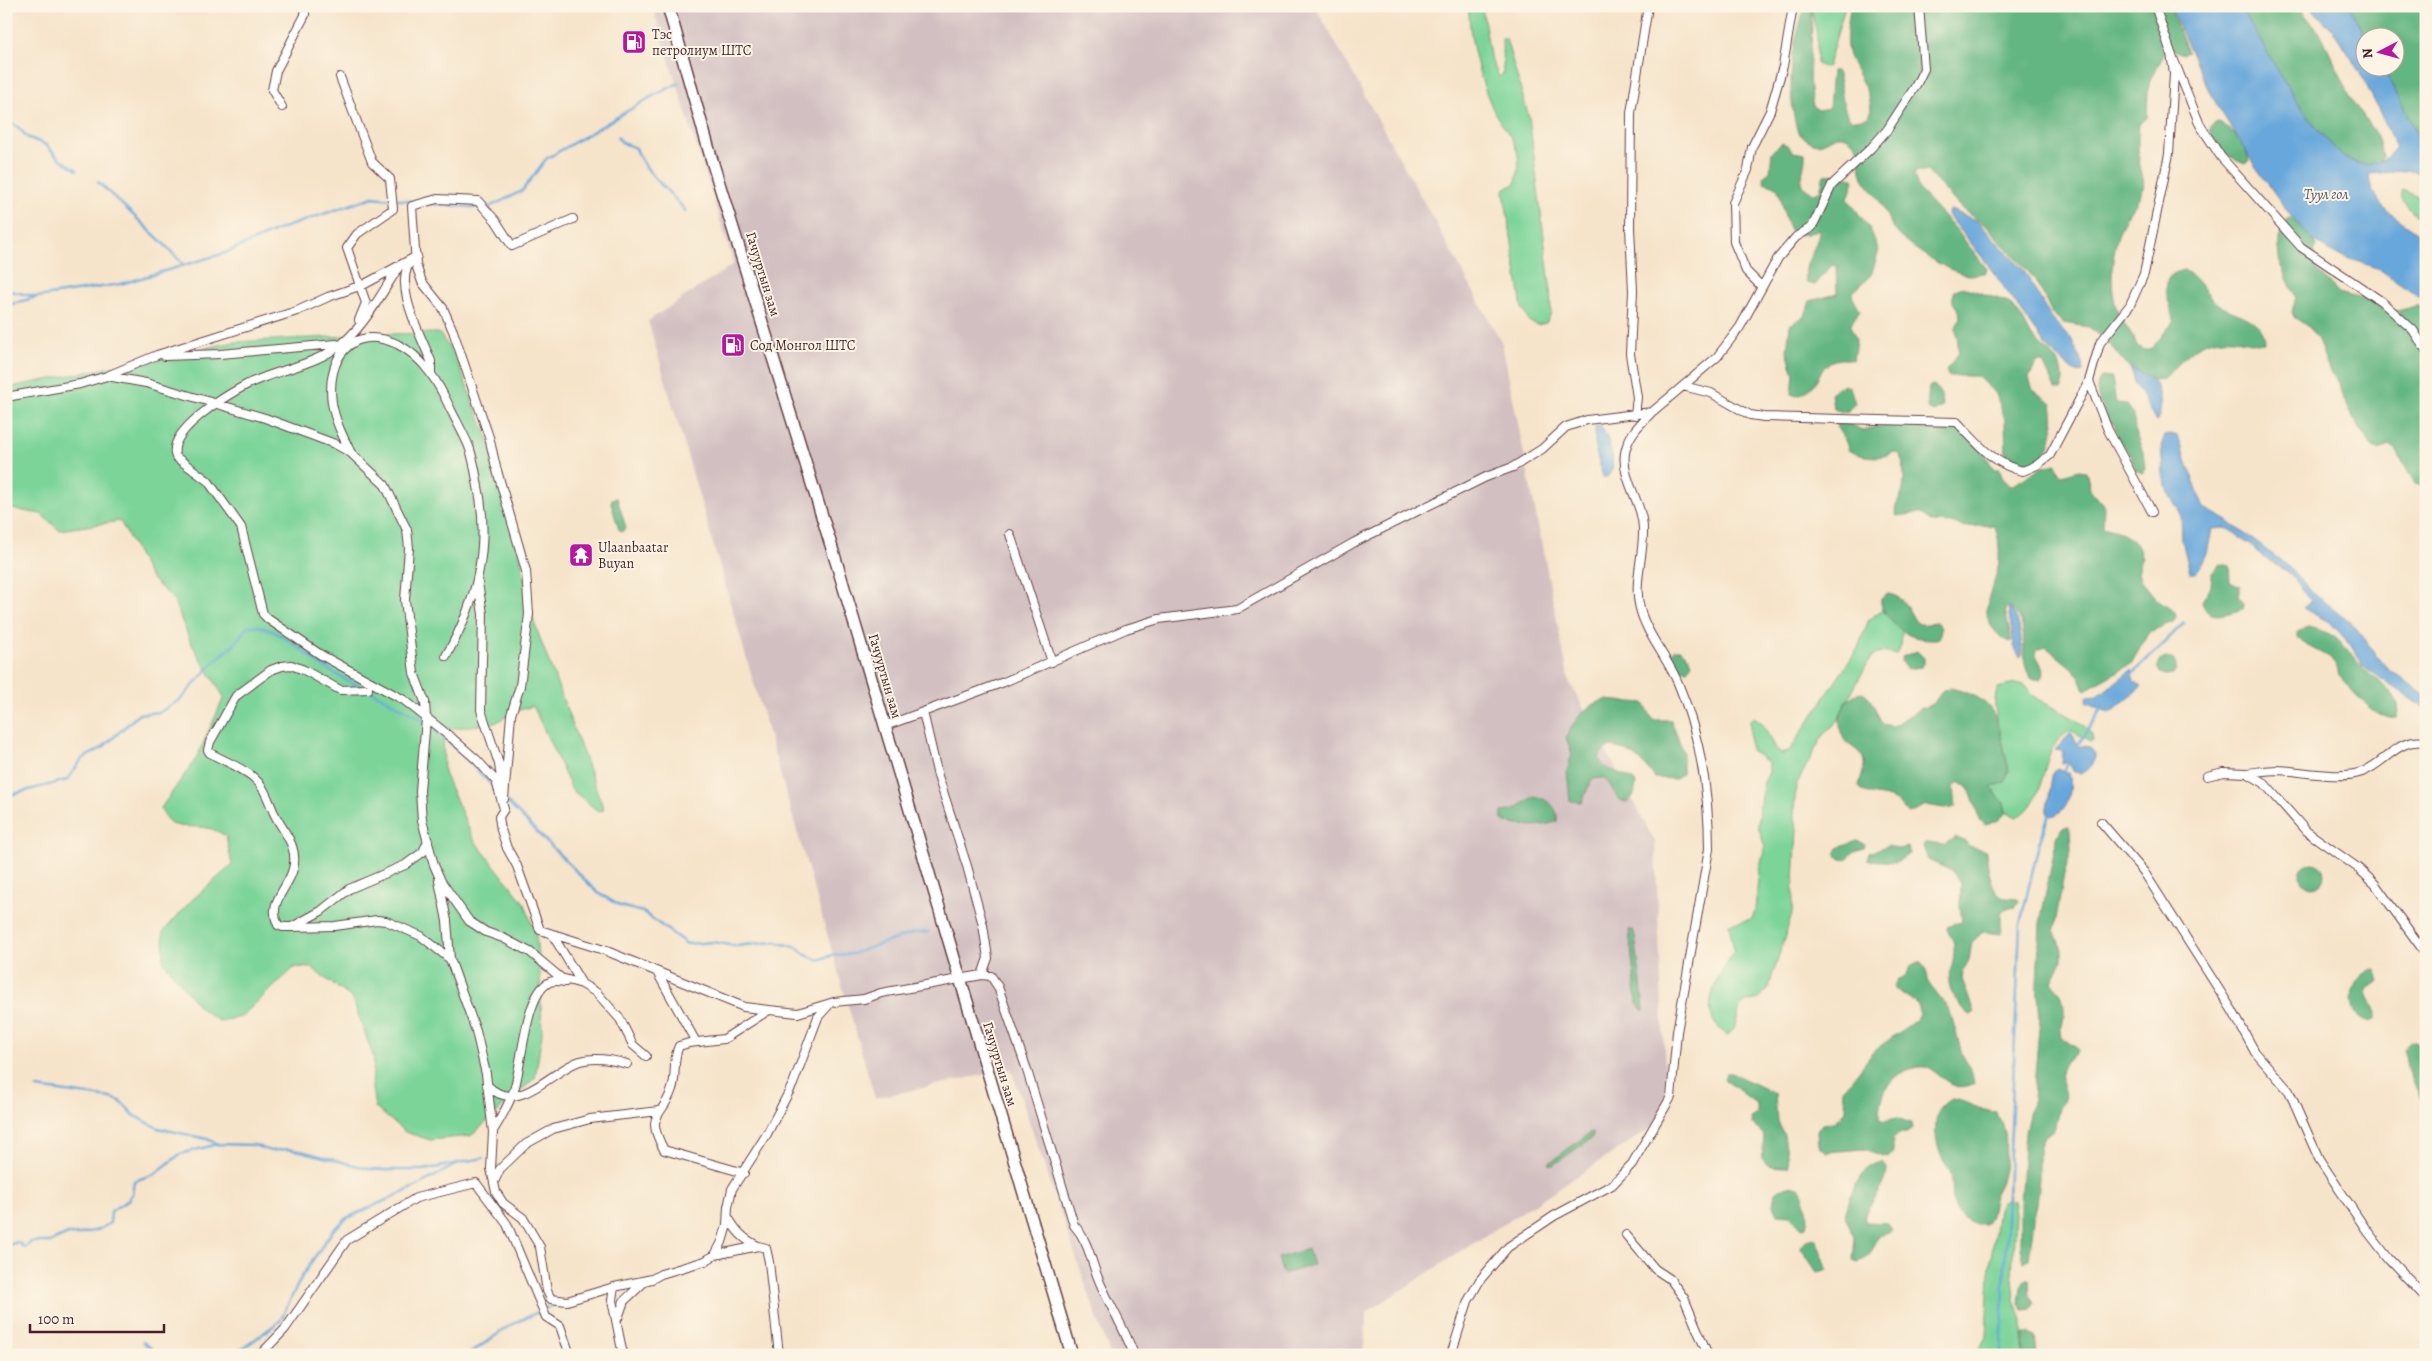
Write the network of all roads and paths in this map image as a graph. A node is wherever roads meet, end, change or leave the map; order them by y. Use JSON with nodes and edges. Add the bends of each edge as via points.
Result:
{"nodes":[{"id":1,"x":312,"y":6,"type":"edge"},
{"id":2,"x":668,"y":6,"type":"edge"},
{"id":3,"x":1648,"y":6,"type":"edge"},
{"id":4,"x":1793,"y":6,"type":"edge"},
{"id":5,"x":1920,"y":6,"type":"edge"},
{"id":6,"x":2155,"y":6,"type":"edge"},
{"id":7,"x":305,"y":10,"type":"edge"},
{"id":8,"x":2171,"y":53,"type":"junction"},
{"id":9,"x":340,"y":77,"type":"dead end"},
{"id":10,"x":282,"y":107,"type":"dead end"},
{"id":11,"x":574,"y":219,"type":"dead end"},
{"id":12,"x":417,"y":256,"type":"junction"},
{"id":13,"x":398,"y":268,"type":"junction"},
{"id":14,"x":360,"y":286,"type":"junction"},
{"id":15,"x":1761,"y":286,"type":"junction"},
{"id":16,"x":355,"y":330,"type":"junction"},
{"id":17,"x":343,"y":343,"type":"junction"},
{"id":18,"x":2426,"y":350,"type":"edge"},
{"id":19,"x":157,"y":355,"type":"junction"},
{"id":20,"x":431,"y":373,"type":"junction"},
{"id":21,"x":107,"y":376,"type":"junction"},
{"id":22,"x":2088,"y":380,"type":"junction"},
{"id":23,"x":1683,"y":386,"type":"junction"},
{"id":24,"x":6,"y":397,"type":"edge"},
{"id":25,"x":215,"y":405,"type":"junction"},
{"id":26,"x":1652,"y":412,"type":"junction"},
{"id":27,"x":1635,"y":415,"type":"junction"},
{"id":28,"x":351,"y":453,"type":"junction"},
{"id":29,"x":2152,"y":512,"type":"dead end"},
{"id":30,"x":1010,"y":534,"type":"dead end"},
{"id":31,"x":478,"y":580,"type":"junction"},
{"id":32,"x":446,"y":656,"type":"dead end"},
{"id":33,"x":1052,"y":662,"type":"junction"},
{"id":34,"x":368,"y":689,"type":"dead end"},
{"id":35,"x":923,"y":712,"type":"junction"},
{"id":36,"x":426,"y":719,"type":"junction"},
{"id":37,"x":884,"y":726,"type":"junction"},
{"id":38,"x":2426,"y":742,"type":"edge"},
{"id":39,"x":2247,"y":773,"type":"junction"},
{"id":40,"x":2207,"y":776,"type":"dead end"},
{"id":41,"x":504,"y":805,"type":"junction"},
{"id":42,"x":2101,"y":822,"type":"dead end"},
{"id":43,"x":428,"y":841,"type":"junction"},
{"id":44,"x":434,"y":865,"type":"junction"},
{"id":45,"x":292,"y":927,"type":"junction"},
{"id":46,"x":552,"y":934,"type":"junction"},
{"id":47,"x":2426,"y":954,"type":"edge"},
{"id":48,"x":450,"y":959,"type":"junction"},
{"id":49,"x":657,"y":972,"type":"junction"},
{"id":50,"x":982,"y":975,"type":"junction"},
{"id":51,"x":959,"y":979,"type":"junction"},
{"id":52,"x":569,"y":982,"type":"junction"},
{"id":53,"x":582,"y":984,"type":"junction"},
{"id":54,"x":834,"y":1002,"type":"junction"},
{"id":55,"x":770,"y":1010,"type":"junction"},
{"id":56,"x":696,"y":1042,"type":"junction"},
{"id":57,"x":646,"y":1056,"type":"dead end"},
{"id":58,"x":627,"y":1064,"type":"dead end"},
{"id":59,"x":487,"y":1085,"type":"junction"},
{"id":60,"x":512,"y":1094,"type":"junction"},
{"id":61,"x":659,"y":1111,"type":"junction"},
{"id":62,"x":493,"y":1131,"type":"junction"},
{"id":63,"x":744,"y":1173,"type":"junction"},
{"id":64,"x":494,"y":1184,"type":"junction"},
{"id":65,"x":728,"y":1215,"type":"junction"},
{"id":66,"x":1626,"y":1235,"type":"dead end"},
{"id":67,"x":758,"y":1246,"type":"junction"},
{"id":68,"x":715,"y":1255,"type":"junction"},
{"id":69,"x":652,"y":1279,"type":"junction"},
{"id":70,"x":614,"y":1287,"type":"junction"},
{"id":71,"x":2426,"y":1298,"type":"edge"},
{"id":72,"x":617,"y":1328,"type":"junction"},
{"id":73,"x":260,"y":1355,"type":"edge"},
{"id":74,"x":570,"y":1355,"type":"edge"},
{"id":75,"x":623,"y":1355,"type":"edge"},
{"id":76,"x":779,"y":1355,"type":"edge"},
{"id":77,"x":1072,"y":1355,"type":"edge"},
{"id":78,"x":1134,"y":1355,"type":"edge"},
{"id":79,"x":1451,"y":1355,"type":"edge"},
{"id":80,"x":1708,"y":1355,"type":"edge"}],
"edges":[{"from":1,"to":7,"type":"street"},
{"from":2,"to":37,"type":"main road","name":"Гачууртын зам"},
{"from":3,"to":27,"type":"street","via":[[1631,113],[1633,291],[1630,354]]},
{"from":4,"to":15,"type":"street","via":[[1770,111],[1752,147],[1748,170],[1733,203],[1734,242],[1746,271]]},
{"from":5,"to":15,"type":"street","via":[[1924,70],[1915,87],[1887,130],[1832,185],[1812,227],[1796,237]]},
{"from":6,"to":8,"type":"street"},
{"from":7,"to":10,"type":"street","via":[[276,71],[272,90]]},
{"from":8,"to":18,"type":"street","via":[[2200,125],[2221,157],[2301,247],[2381,301],[2413,330]]},
{"from":8,"to":22,"type":"street","via":[[2174,93],[2169,154],[2144,274],[2130,305],[2100,343]]},
{"from":9,"to":14,"type":"street","via":[[372,162],[390,179],[393,209],[357,234],[347,248]]},
{"from":11,"to":12,"type":"street","via":[[512,246],[478,201],[437,198],[412,206]]},
{"from":12,"to":13,"type":"street"},
{"from":12,"to":20,"type":"street","via":[[410,262],[406,298],[431,362]]},
{"from":12,"to":41,"type":"street","via":[[422,282],[443,308],[480,408],[526,571],[529,614],[521,679],[512,715]]},
{"from":13,"to":14,"type":"street"},
{"from":13,"to":16,"type":"street"},
{"from":14,"to":16,"type":"street","via":[[366,303]]},
{"from":14,"to":19,"type":"street","via":[[264,323]]},
{"from":15,"to":23,"type":"street","via":[[1740,326],[1717,357]]},
{"from":16,"to":17,"type":"street"},
{"from":17,"to":19,"type":"street","via":[[220,354]]},
{"from":17,"to":25,"type":"street","via":[[304,364],[248,384]]},
{"from":19,"to":21,"type":"street"},
{"from":20,"to":28,"type":"street","via":[[395,343],[366,339],[351,342],[344,348],[333,372],[331,394],[338,426]]},
{"from":20,"to":31,"type":"street","via":[[469,446],[482,501],[483,544]]},
{"from":21,"to":24,"type":"street"},
{"from":21,"to":25,"type":"street","via":[[146,383]]},
{"from":22,"to":23,"type":"street","via":[[2050,455],[2023,471],[2001,463],[1957,422],[1764,417],[1750,415],[1712,393]]},
{"from":22,"to":29,"type":"street","via":[[2108,430]]},
{"from":23,"to":26,"type":"street"},
{"from":25,"to":28,"type":"street","via":[[265,418]]},
{"from":25,"to":36,"type":"street","via":[[185,429],[177,439],[174,452],[208,482],[241,526],[264,614],[321,654],[404,700]]},
{"from":26,"to":27,"type":"street"},
{"from":26,"to":79,"type":"street","via":[[1630,435],[1625,454],[1627,475],[1639,504],[1643,529],[1638,583],[1640,607],[1646,626],[1668,662],[1687,708],[1700,755],[1709,822],[1709,849],[1677,1032],[1671,1097],[1632,1164],[1612,1185],[1554,1216],[1508,1247],[1480,1280],[1468,1301]]},
{"from":27,"to":33,"type":"street","via":[[1586,420],[1566,427],[1542,449],[1513,468],[1486,477],[1354,542],[1238,609],[1160,619],[1126,629]]},
{"from":28,"to":36,"type":"street","via":[[385,485],[407,530],[409,548],[405,600],[414,673],[425,702]]},
{"from":30,"to":33,"type":"street"},
{"from":31,"to":32,"type":"street"},
{"from":31,"to":41,"type":"street","via":[[483,614],[481,710],[499,764]]},
{"from":33,"to":35,"type":"street"},
{"from":34,"to":45,"type":"street","via":[[340,690],[304,670],[282,666],[271,670],[236,696],[210,742],[210,753],[254,778],[262,787],[290,840],[294,852],[293,869],[276,901],[274,912],[278,925]]},
{"from":35,"to":37,"type":"street"},
{"from":35,"to":50,"type":"street","via":[[938,776],[983,925],[988,958]]},
{"from":36,"to":41,"type":"street","via":[[490,773]]},
{"from":36,"to":43,"type":"street","via":[[420,791],[422,820]]},
{"from":37,"to":51,"type":"main road","name":"Гачууртын зам"},
{"from":38,"to":39,"type":"street","via":[[2415,740],[2397,746],[2378,764],[2361,773],[2275,770]]},
{"from":39,"to":40,"type":"street","via":[[2224,772]]},
{"from":39,"to":47,"type":"street","via":[[2264,783],[2306,831],[2375,884]]},
{"from":41,"to":46,"type":"street","via":[[499,817],[506,848],[517,866],[540,930]]},
{"from":42,"to":71,"type":"street","via":[[2144,872],[2255,1052],[2289,1091],[2319,1159],[2365,1228],[2388,1259]]},
{"from":43,"to":44,"type":"street"},
{"from":43,"to":45,"type":"street","via":[[423,852],[405,865],[349,889],[321,911]]},
{"from":44,"to":48,"type":"street","via":[[445,906]]},
{"from":44,"to":52,"type":"street","via":[[441,881],[469,921],[530,952],[551,972]]},
{"from":45,"to":48,"type":"street","via":[[386,921],[421,936]]},
{"from":46,"to":49,"type":"street","via":[[604,950]]},
{"from":46,"to":53,"type":"street"},
{"from":48,"to":59,"type":"street","via":[[476,1031]]},
{"from":49,"to":55,"type":"street","via":[[744,1007]]},
{"from":49,"to":56,"type":"street"},
{"from":50,"to":51,"type":"street"},
{"from":50,"to":78,"type":"street","via":[[991,976],[998,987],[1074,1225],[1084,1237],[1100,1283],[1127,1334]]},
{"from":51,"to":54,"type":"street"},
{"from":51,"to":77,"type":"main road","name":"Гачууртын зам"},
{"from":52,"to":53,"type":"street"},
{"from":52,"to":60,"type":"street","via":[[549,982],[534,1000]]},
{"from":53,"to":57,"type":"street","via":[[610,1005],[633,1045]]},
{"from":54,"to":55,"type":"street","via":[[798,1014]]},
{"from":54,"to":63,"type":"street","via":[[818,1017],[793,1084]]},
{"from":55,"to":56,"type":"street","via":[[724,1039]]},
{"from":56,"to":61,"type":"street","via":[[679,1046],[675,1054],[672,1089]]},
{"from":58,"to":60,"type":"street","via":[[598,1059],[580,1061],[537,1089]]},
{"from":59,"to":60,"type":"street","via":[[501,1094]]},
{"from":59,"to":62,"type":"street"},
{"from":60,"to":62,"type":"street"},
{"from":61,"to":63,"type":"street","via":[[655,1117],[654,1132],[664,1150]]},
{"from":61,"to":64,"type":"street","via":[[590,1119],[553,1130],[526,1144],[500,1169]]},
{"from":62,"to":64,"type":"street","via":[[491,1169]]},
{"from":63,"to":65,"type":"street","via":[[732,1189]]},
{"from":64,"to":70,"type":"street","via":[[503,1203],[523,1218],[540,1247],[551,1300],[567,1301]]},
{"from":65,"to":67,"type":"street","via":[[736,1231]]},
{"from":65,"to":68,"type":"street","via":[[722,1242]]},
{"from":66,"to":80,"type":"street","via":[[1655,1269],[1670,1279],[1684,1298]]},
{"from":67,"to":68,"type":"street"},
{"from":67,"to":76,"type":"street","via":[[766,1248],[769,1262]]},
{"from":68,"to":69,"type":"street"},
{"from":69,"to":70,"type":"street"},
{"from":69,"to":72,"type":"street","via":[[642,1282],[624,1301]]},
{"from":70,"to":72,"type":"street","via":[[612,1300]]},
{"from":72,"to":75,"type":"street"},
{"from":73,"to":74,"type":"street","via":[[285,1329],[347,1240],[416,1198],[476,1183],[508,1224],[546,1317],[560,1326]]}]}
